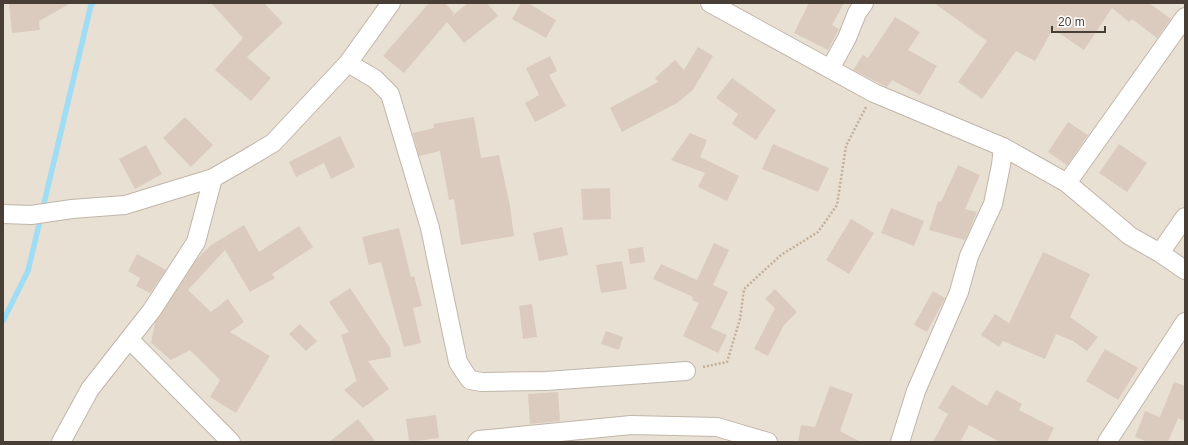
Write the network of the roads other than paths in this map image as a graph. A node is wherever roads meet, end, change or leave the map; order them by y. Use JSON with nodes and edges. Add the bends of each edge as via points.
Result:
{"nodes":[{"id":1,"x":391,"y":3,"type":"edge"},
{"id":2,"x":710,"y":3,"type":"edge"},
{"id":3,"x":864,"y":3,"type":"edge"},
{"id":4,"x":1185,"y":18,"type":"edge"},
{"id":5,"x":348,"y":63,"type":"junction"},
{"id":6,"x":830,"y":69,"type":"junction"},
{"id":7,"x":1003,"y":147,"type":"junction"},
{"id":8,"x":213,"y":178,"type":"junction"},
{"id":9,"x":1067,"y":183,"type":"junction"},
{"id":10,"x":3,"y":214,"type":"edge"},
{"id":11,"x":1185,"y":217,"type":"edge"},
{"id":12,"x":1160,"y":253,"type":"junction"},
{"id":13,"x":1185,"y":270,"type":"edge"},
{"id":14,"x":1185,"y":322,"type":"edge"},
{"id":15,"x":130,"y":340,"type":"junction"},
{"id":16,"x":686,"y":371,"type":"road end"},
{"id":17,"x":61,"y":442,"type":"edge"},
{"id":18,"x":231,"y":442,"type":"edge"},
{"id":19,"x":477,"y":442,"type":"edge"},
{"id":20,"x":768,"y":442,"type":"edge"},
{"id":21,"x":900,"y":442,"type":"edge"},
{"id":22,"x":1107,"y":442,"type":"edge"}],
"edges":[{"from":1,"to":5,"type":"street"},
{"from":2,"to":6,"type":"street"},
{"from":3,"to":6,"type":"street"},
{"from":4,"to":9,"type":"street"},
{"from":5,"to":8,"type":"street","via":[[273,143]]},
{"from":5,"to":16,"type":"street","via":[[375,79],[390,94],[430,228],[458,362],[470,380],[546,381]]},
{"from":6,"to":7,"type":"street","via":[[874,93]]},
{"from":7,"to":9,"type":"street"},
{"from":7,"to":21,"type":"street","via":[[1002,166],[993,204],[969,256],[959,292],[916,392]]},
{"from":8,"to":10,"type":"street","via":[[125,205],[31,214]]},
{"from":8,"to":15,"type":"street","via":[[196,242]]},
{"from":9,"to":12,"type":"street","via":[[1130,236]]},
{"from":11,"to":12,"type":"street"},
{"from":12,"to":13,"type":"street"},
{"from":14,"to":22,"type":"street"},
{"from":15,"to":17,"type":"street","via":[[90,389]]},
{"from":15,"to":18,"type":"street"},
{"from":19,"to":20,"type":"street","via":[[631,425],[717,427]]}]}
